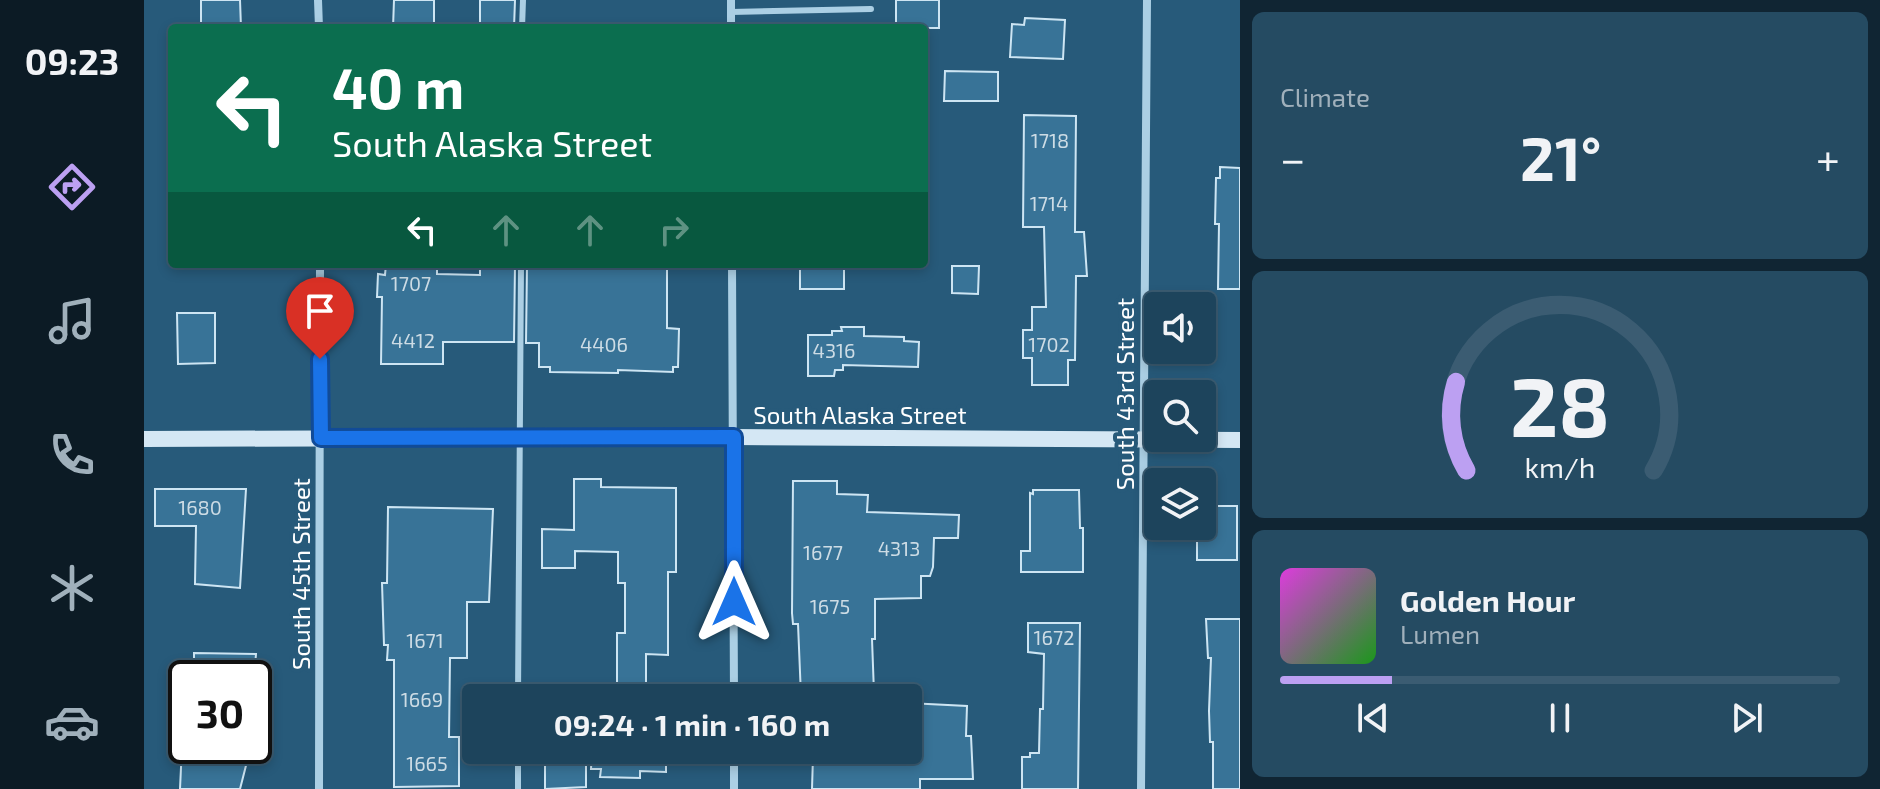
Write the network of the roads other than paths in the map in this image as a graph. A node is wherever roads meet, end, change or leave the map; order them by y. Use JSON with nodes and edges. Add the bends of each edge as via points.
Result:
{"nodes":[{"id":1,"x":318,"y":0,"type":"edge"},
{"id":2,"x":523,"y":0,"type":"edge"},
{"id":3,"x":731,"y":0,"type":"edge"},
{"id":4,"x":1147,"y":0,"type":"edge"},
{"id":5,"x":871,"y":9,"type":"dead end"},
{"id":6,"x":731,"y":12,"type":"junction"},
{"id":7,"x":319,"y":24,"type":"edge"},
{"id":8,"x":522,"y":24,"type":"edge"},
{"id":9,"x":731,"y":24,"type":"edge"},
{"id":10,"x":320,"y":268,"type":"edge"},
{"id":11,"x":521,"y":268,"type":"edge"},
{"id":12,"x":732,"y":268,"type":"edge"},
{"id":13,"x":1144,"y":380,"type":"edge"},
{"id":14,"x":734,"y":437,"type":"junction"},
{"id":15,"x":321,"y":438,"type":"junction"},
{"id":16,"x":520,"y":438,"type":"junction"},
{"id":17,"x":144,"y":439,"type":"edge"},
{"id":18,"x":1144,"y":439,"type":"joint"},
{"id":19,"x":1216,"y":440,"type":"edge"},
{"id":20,"x":1240,"y":440,"type":"edge"},
{"id":21,"x":518,"y":684,"type":"edge"},
{"id":22,"x":734,"y":684,"type":"edge"},
{"id":23,"x":518,"y":764,"type":"edge"},
{"id":24,"x":734,"y":764,"type":"edge"},
{"id":25,"x":319,"y":789,"type":"edge"},
{"id":26,"x":518,"y":789,"type":"edge"},
{"id":27,"x":734,"y":789,"type":"edge"},
{"id":28,"x":1141,"y":789,"type":"edge"}],
"edges":[{"from":1,"to":7,"type":"street"},
{"from":2,"to":8,"type":"lane"},
{"from":3,"to":6,"type":"street"},
{"from":4,"to":13,"type":"street","name":"South 43rd Street"},
{"from":5,"to":6,"type":"lane"},
{"from":6,"to":9,"type":"street"},
{"from":10,"to":15,"type":"street","name":"South 45th Street"},
{"from":11,"to":16,"type":"lane"},
{"from":12,"to":14,"type":"street"},
{"from":14,"to":16,"type":"street","name":"South Alaska Street"},
{"from":14,"to":18,"type":"street","name":"South Alaska Street"},
{"from":14,"to":22,"type":"street"},
{"from":15,"to":16,"type":"street","name":"South Alaska Street"},
{"from":15,"to":17,"type":"street","name":"South Alaska Street"},
{"from":15,"to":25,"type":"street","name":"South 45th Street"},
{"from":16,"to":21,"type":"lane"},
{"from":18,"to":28,"type":"street","name":"South 43rd Street"},
{"from":19,"to":20,"type":"street","name":"South Alaska Street"},
{"from":23,"to":26,"type":"lane"},
{"from":24,"to":27,"type":"street"}]}
